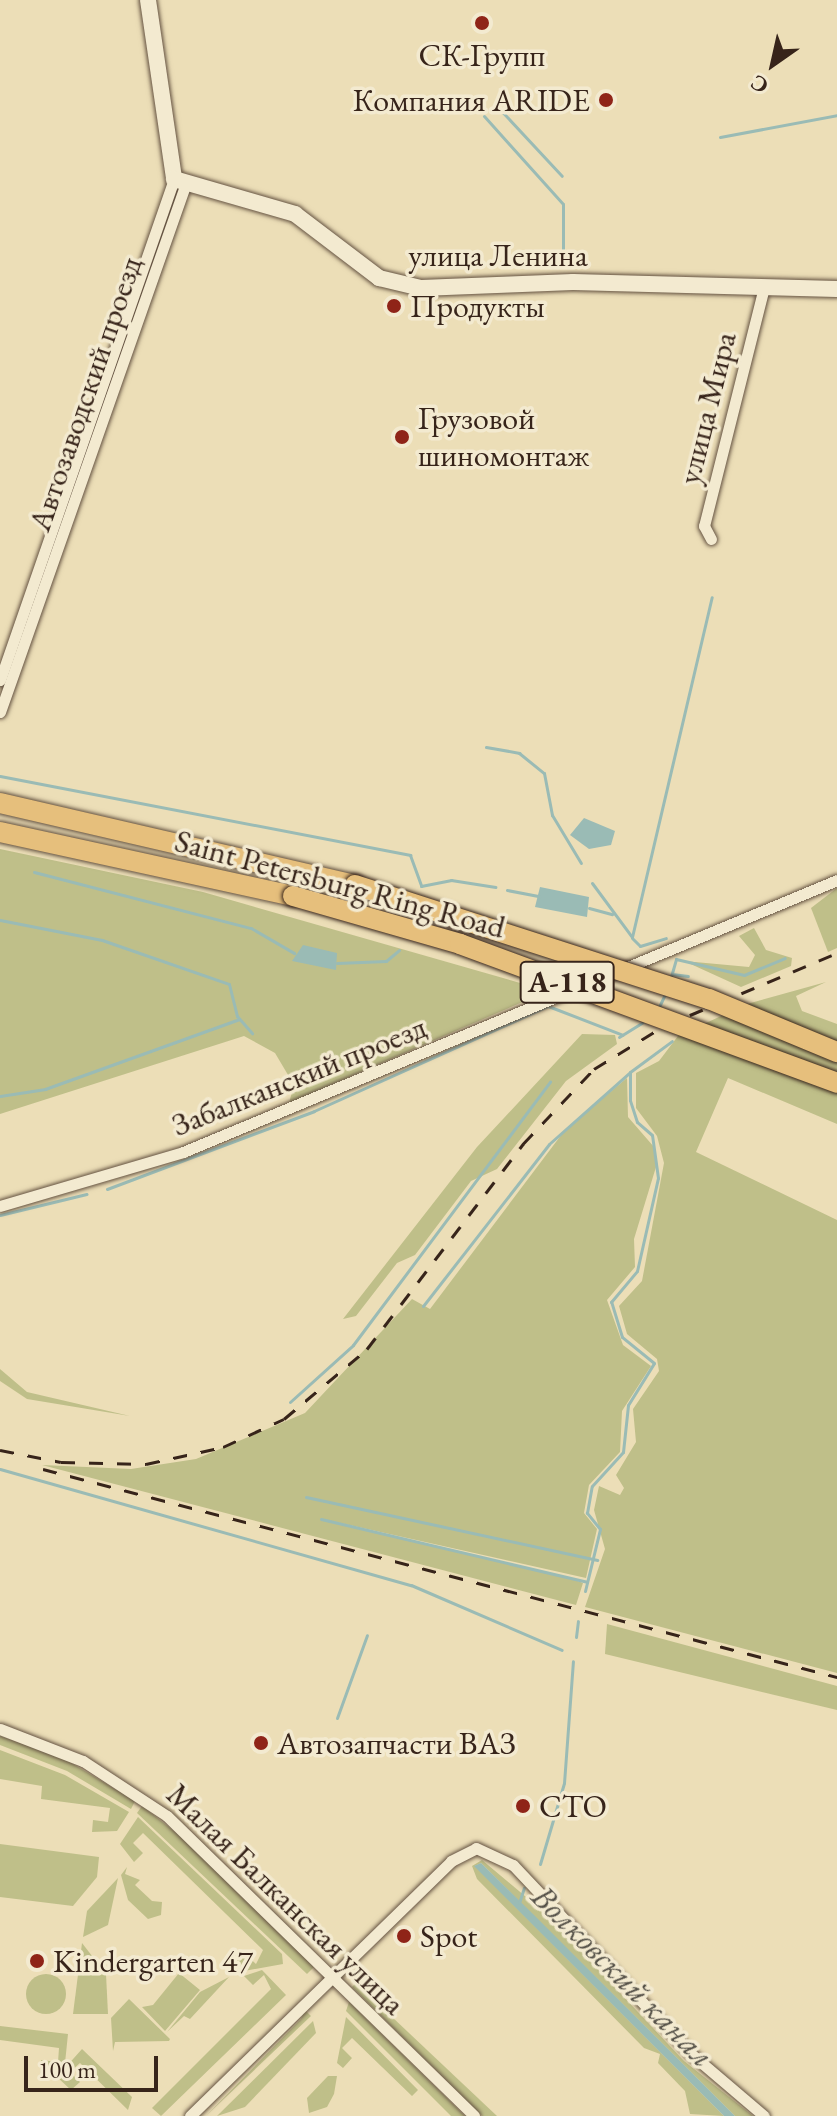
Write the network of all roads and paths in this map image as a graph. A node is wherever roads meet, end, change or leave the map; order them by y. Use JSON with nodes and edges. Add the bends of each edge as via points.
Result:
{"nodes":[{"id":1,"x":148,"y":0,"type":"edge"},
{"id":2,"x":158,"y":0,"type":"edge"},
{"id":3,"x":180,"y":181,"type":"junction"},
{"id":4,"x":764,"y":288,"type":"junction"},
{"id":5,"x":837,"y":289,"type":"edge"},
{"id":6,"x":711,"y":539,"type":"dead end"},
{"id":7,"x":0,"y":680,"type":"edge"},
{"id":8,"x":0,"y":712,"type":"edge"},
{"id":9,"x":0,"y":803,"type":"edge"},
{"id":10,"x":0,"y":832,"type":"edge"},
{"id":11,"x":837,"y":880,"type":"edge"},
{"id":12,"x":837,"y":1052,"type":"edge"},
{"id":13,"x":837,"y":1083,"type":"edge"},
{"id":14,"x":0,"y":1206,"type":"edge"},
{"id":15,"x":0,"y":1729,"type":"edge"},
{"id":16,"x":330,"y":1974,"type":"junction"},
{"id":17,"x":190,"y":2116,"type":"edge"},
{"id":18,"x":474,"y":2116,"type":"edge"},
{"id":19,"x":764,"y":2116,"type":"edge"}],
"edges":[{"from":1,"to":3,"type":"street"},
{"from":2,"to":3,"type":"street"},
{"from":3,"to":4,"type":"street","name":"улица Ленина","via":[[295,214],[360,267],[400,285]]},
{"from":3,"to":7,"type":"street","name":"Автозаводский проезд"},
{"from":3,"to":8,"type":"street","name":"Автозаводский проезд"},
{"from":4,"to":5,"type":"street","name":"улица Ленина"},
{"from":4,"to":6,"type":"street","name":"улица Мира","via":[[704,526]]},
{"from":9,"to":12,"type":"highway","name":"Saint Petersburg Ring Road","number":"А-118","bridge":true,"via":[[301,870],[709,999]]},
{"from":10,"to":13,"type":"highway","name":"Saint Petersburg Ring Road","number":"А-118","bridge":true,"via":[[293,896],[460,944]]},
{"from":11,"to":14,"type":"street","name":"Забалканский проезд","via":[[608,970],[183,1152]]},
{"from":15,"to":16,"type":"street","name":"Малая Балканская улица","via":[[83,1761],[167,1816]]},
{"from":16,"to":17,"type":"street"},
{"from":16,"to":18,"type":"street","name":"Малая Балканская улица"},
{"from":16,"to":19,"type":"street","via":[[451,1861],[476,1848],[513,1865],[669,2031]]}]}
